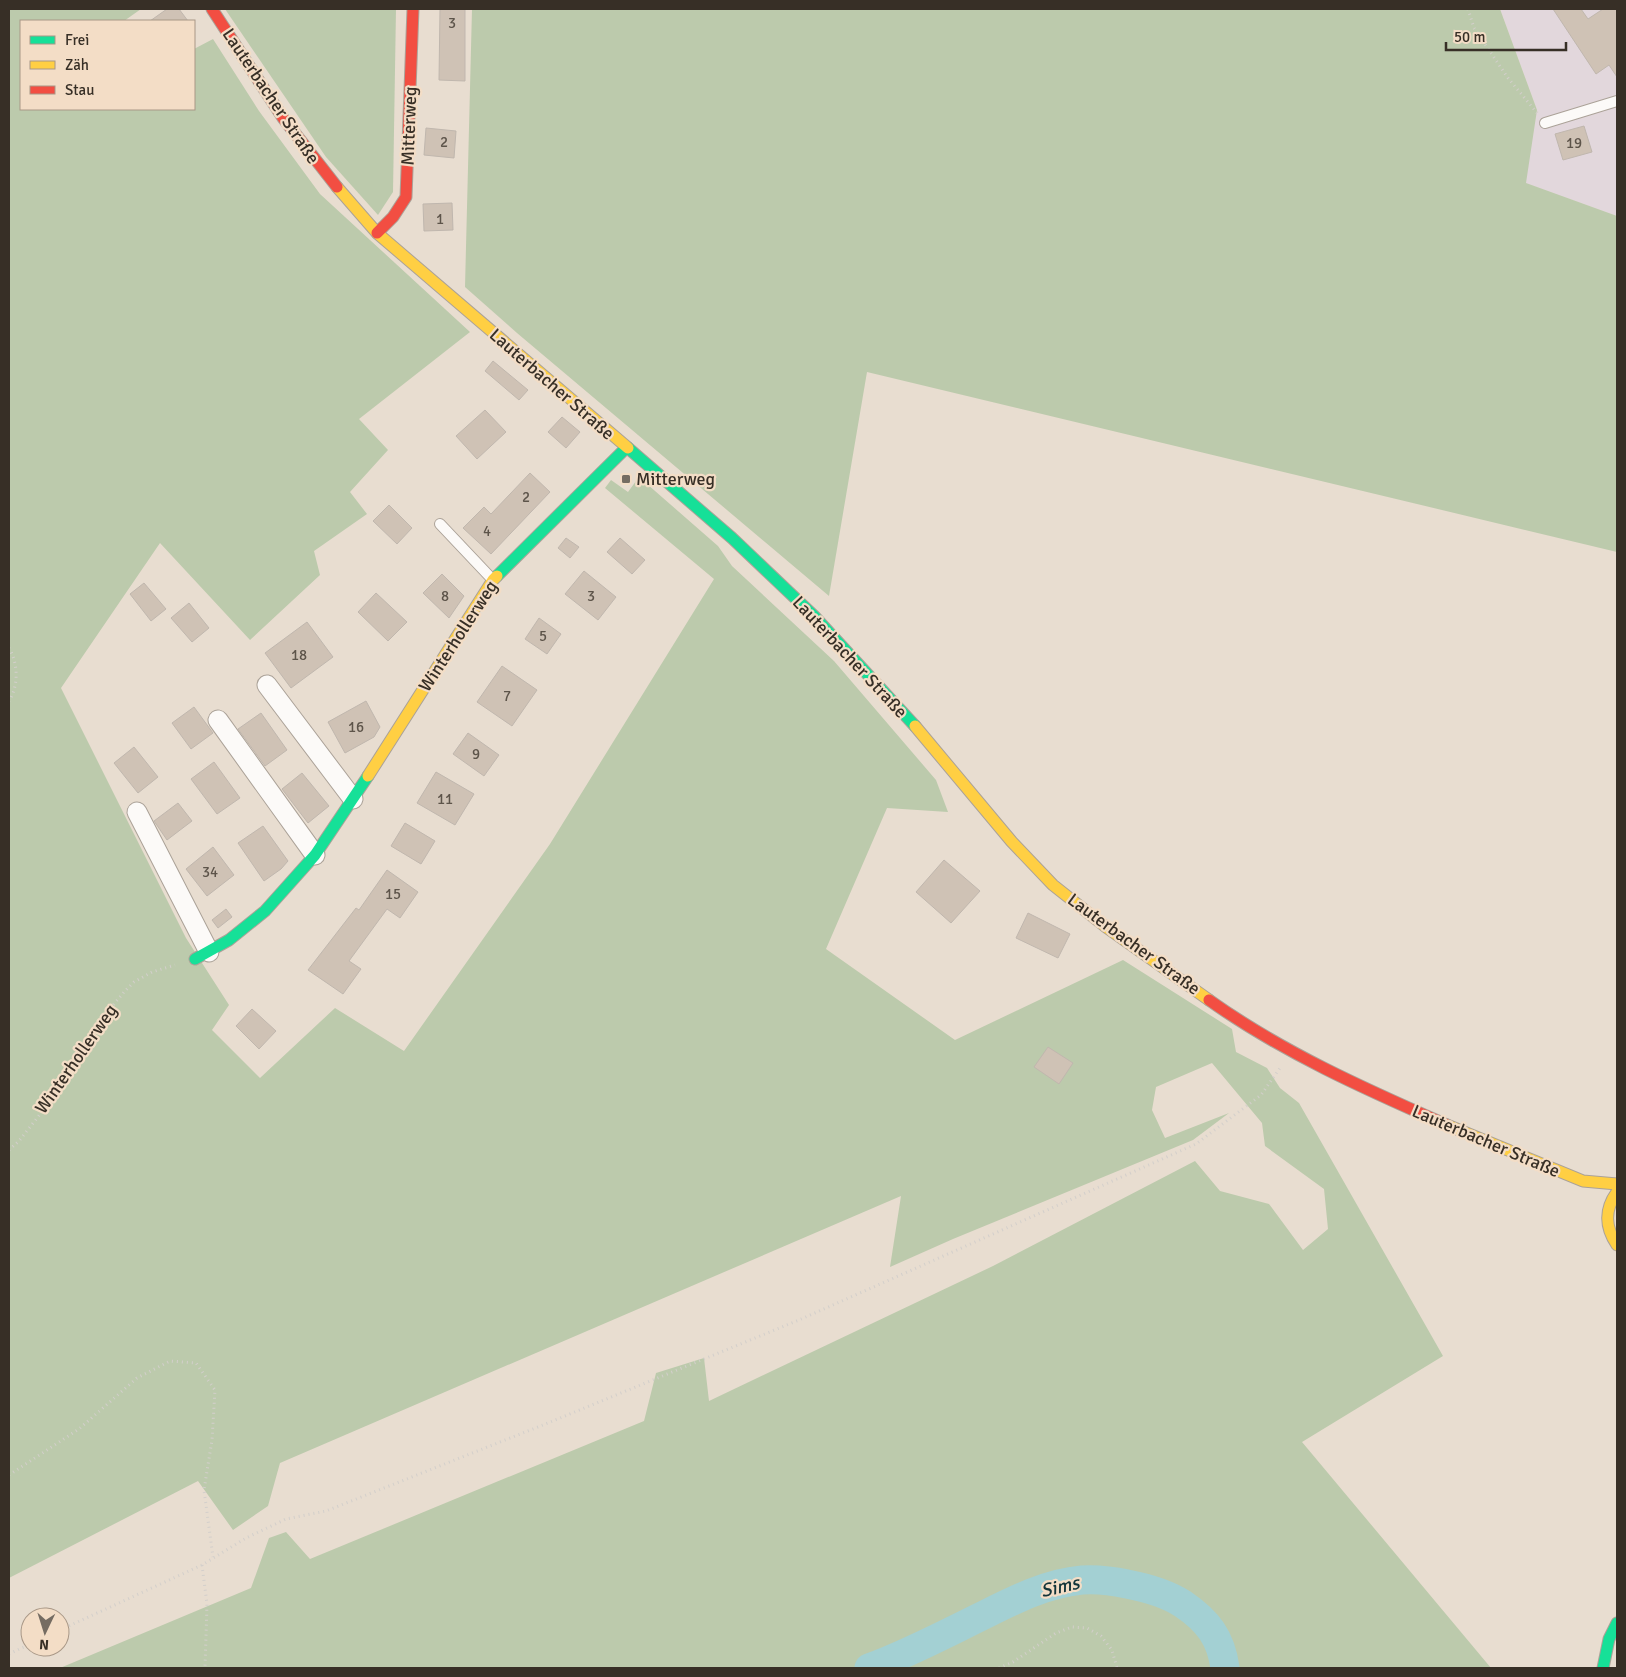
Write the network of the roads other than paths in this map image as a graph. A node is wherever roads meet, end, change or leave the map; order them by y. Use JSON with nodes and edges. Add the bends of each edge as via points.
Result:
{"nodes":[{"id":1,"x":212,"y":9,"type":"edge"},
{"id":2,"x":413,"y":9,"type":"edge"},
{"id":3,"x":1617,"y":101,"type":"edge"},
{"id":4,"x":1545,"y":123,"type":"road end"},
{"id":5,"x":377,"y":233,"type":"junction"},
{"id":6,"x":627,"y":447,"type":"junction"},
{"id":7,"x":440,"y":524,"type":"dead end"},
{"id":8,"x":493,"y":580,"type":"junction"},
{"id":9,"x":266,"y":685,"type":"dead end"},
{"id":10,"x":218,"y":720,"type":"dead end"},
{"id":11,"x":353,"y":799,"type":"junction"},
{"id":12,"x":137,"y":812,"type":"dead end"},
{"id":13,"x":315,"y":855,"type":"junction"},
{"id":14,"x":202,"y":956,"type":"joint"},
{"id":15,"x":1583,"y":1181,"type":"junction"},
{"id":16,"x":1617,"y":1184,"type":"edge"},
{"id":17,"x":1617,"y":1192,"type":"edge"},
{"id":18,"x":1590,"y":1193,"type":"dead end"},
{"id":19,"x":1598,"y":1205,"type":"dead end"},
{"id":20,"x":1606,"y":1218,"type":"junction"},
{"id":21,"x":1617,"y":1245,"type":"edge"},
{"id":22,"x":1617,"y":1624,"type":"edge"},
{"id":23,"x":1603,"y":1668,"type":"edge"}],
"edges":[{"from":1,"to":5,"type":"street","name":"Lauterbacher Straße","via":[[281,116],[342,195]]},
{"from":2,"to":5,"type":"street","name":"Mitterweg","via":[[406,197]]},
{"from":3,"to":4,"type":"lane"},
{"from":5,"to":6,"type":"street","name":"Lauterbacher Straße"},
{"from":6,"to":8,"type":"street","name":"Winterhollerweg"},
{"from":6,"to":15,"type":"street","name":"Lauterbacher Straße","via":[[732,538],[814,616],[900,709],[1012,842],[1053,884],[1106,927],[1218,1006],[1292,1050],[1379,1095]]},
{"from":7,"to":8,"type":"lane"},
{"from":8,"to":11,"type":"street","name":"Winterhollerweg"},
{"from":9,"to":11,"type":"street"},
{"from":10,"to":13,"type":"street"},
{"from":11,"to":13,"type":"street","name":"Winterhollerweg"},
{"from":12,"to":14,"type":"street"},
{"from":13,"to":14,"type":"street","name":"Winterhollerweg","via":[[266,911]]},
{"from":15,"to":16,"type":"street","name":"Lauterbacher Straße"},
{"from":15,"to":18,"type":"street","name":"Lauterbacher Straße"},
{"from":17,"to":20,"type":"street"},
{"from":19,"to":20,"type":"street"},
{"from":20,"to":21,"type":"street"},
{"from":22,"to":23,"type":"street","via":[[1609,1639]]}]}
